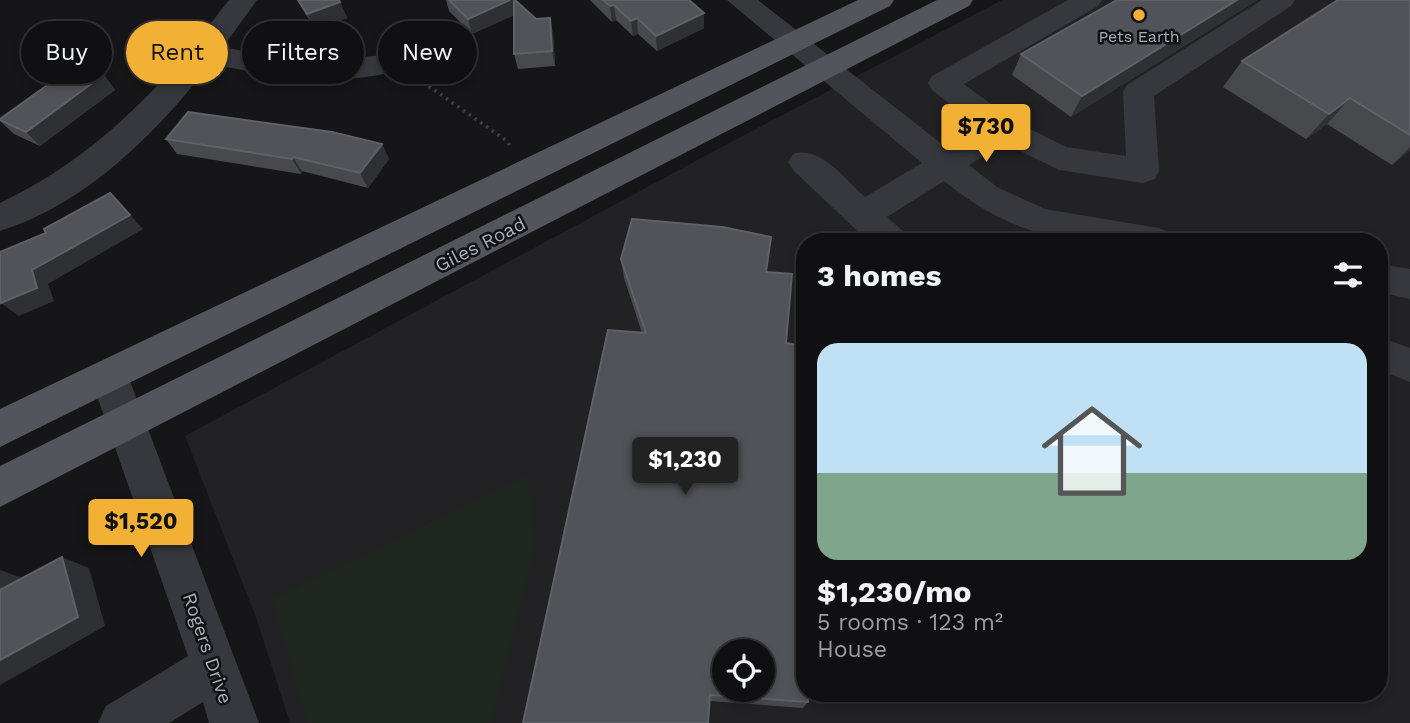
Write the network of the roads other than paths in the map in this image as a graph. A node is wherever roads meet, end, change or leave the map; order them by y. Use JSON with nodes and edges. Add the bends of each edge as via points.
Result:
{"nodes":[{"id":1,"x":243,"y":0,"type":"edge"},
{"id":2,"x":741,"y":0,"type":"edge"},
{"id":3,"x":880,"y":0,"type":"edge"},
{"id":4,"x":959,"y":0,"type":"edge"},
{"id":5,"x":1088,"y":0,"type":"edge"},
{"id":6,"x":1281,"y":0,"type":"edge"},
{"id":7,"x":228,"y":21,"type":"edge"},
{"id":8,"x":794,"y":43,"type":"junction"},
{"id":9,"x":228,"y":57,"type":"edge"},
{"id":10,"x":378,"y":66,"type":"edge"},
{"id":11,"x":825,"y":68,"type":"junction"},
{"id":12,"x":179,"y":84,"type":"edge"},
{"id":13,"x":1003,"y":129,"type":"junction"},
{"id":14,"x":804,"y":162,"type":"dead end"},
{"id":15,"x":943,"y":164,"type":"junction"},
{"id":16,"x":863,"y":215,"type":"junction"},
{"id":17,"x":0,"y":218,"type":"edge"},
{"id":18,"x":882,"y":233,"type":"edge"},
{"id":19,"x":1107,"y":233,"type":"edge"},
{"id":20,"x":1388,"y":280,"type":"edge"},
{"id":21,"x":1410,"y":284,"type":"edge"},
{"id":22,"x":1388,"y":356,"type":"edge"},
{"id":23,"x":1410,"y":365,"type":"edge"},
{"id":24,"x":109,"y":376,"type":"junction"},
{"id":25,"x":126,"y":423,"type":"junction"},
{"id":26,"x":0,"y":429,"type":"edge"},
{"id":27,"x":0,"y":486,"type":"edge"},
{"id":28,"x":216,"y":667,"type":"junction"},
{"id":29,"x":123,"y":723,"type":"edge"},
{"id":30,"x":234,"y":723,"type":"edge"}],
"edges":[{"from":1,"to":7,"type":"street"},
{"from":2,"to":8,"type":"street"},
{"from":3,"to":8,"type":"main road"},
{"from":4,"to":11,"type":"main road","name":"Giles Road"},
{"from":5,"to":13,"type":"street","via":[[943,83]]},
{"from":6,"to":13,"type":"street","via":[[1138,92],[1143,171],[1059,158]]},
{"from":8,"to":11,"type":"street"},
{"from":8,"to":24,"type":"main road"},
{"from":9,"to":10,"type":"street","via":[[319,73]]},
{"from":11,"to":15,"type":"street"},
{"from":11,"to":25,"type":"main road","name":"Giles Road"},
{"from":12,"to":17,"type":"street","via":[[154,113],[88,171]]},
{"from":13,"to":15,"type":"street"},
{"from":14,"to":16,"type":"street"},
{"from":15,"to":16,"type":"street"},
{"from":15,"to":19,"type":"street","via":[[985,196],[1039,221]]},
{"from":16,"to":18,"type":"street"},
{"from":20,"to":21,"type":"street"},
{"from":22,"to":23,"type":"street"},
{"from":24,"to":25,"type":"street","name":"Rogers Drive"},
{"from":24,"to":26,"type":"main road"},
{"from":25,"to":27,"type":"main road","name":"Giles Road"},
{"from":25,"to":28,"type":"street","name":"Rogers Drive"},
{"from":28,"to":29,"type":"street"},
{"from":28,"to":30,"type":"street","name":"Rogers Drive"}]}
